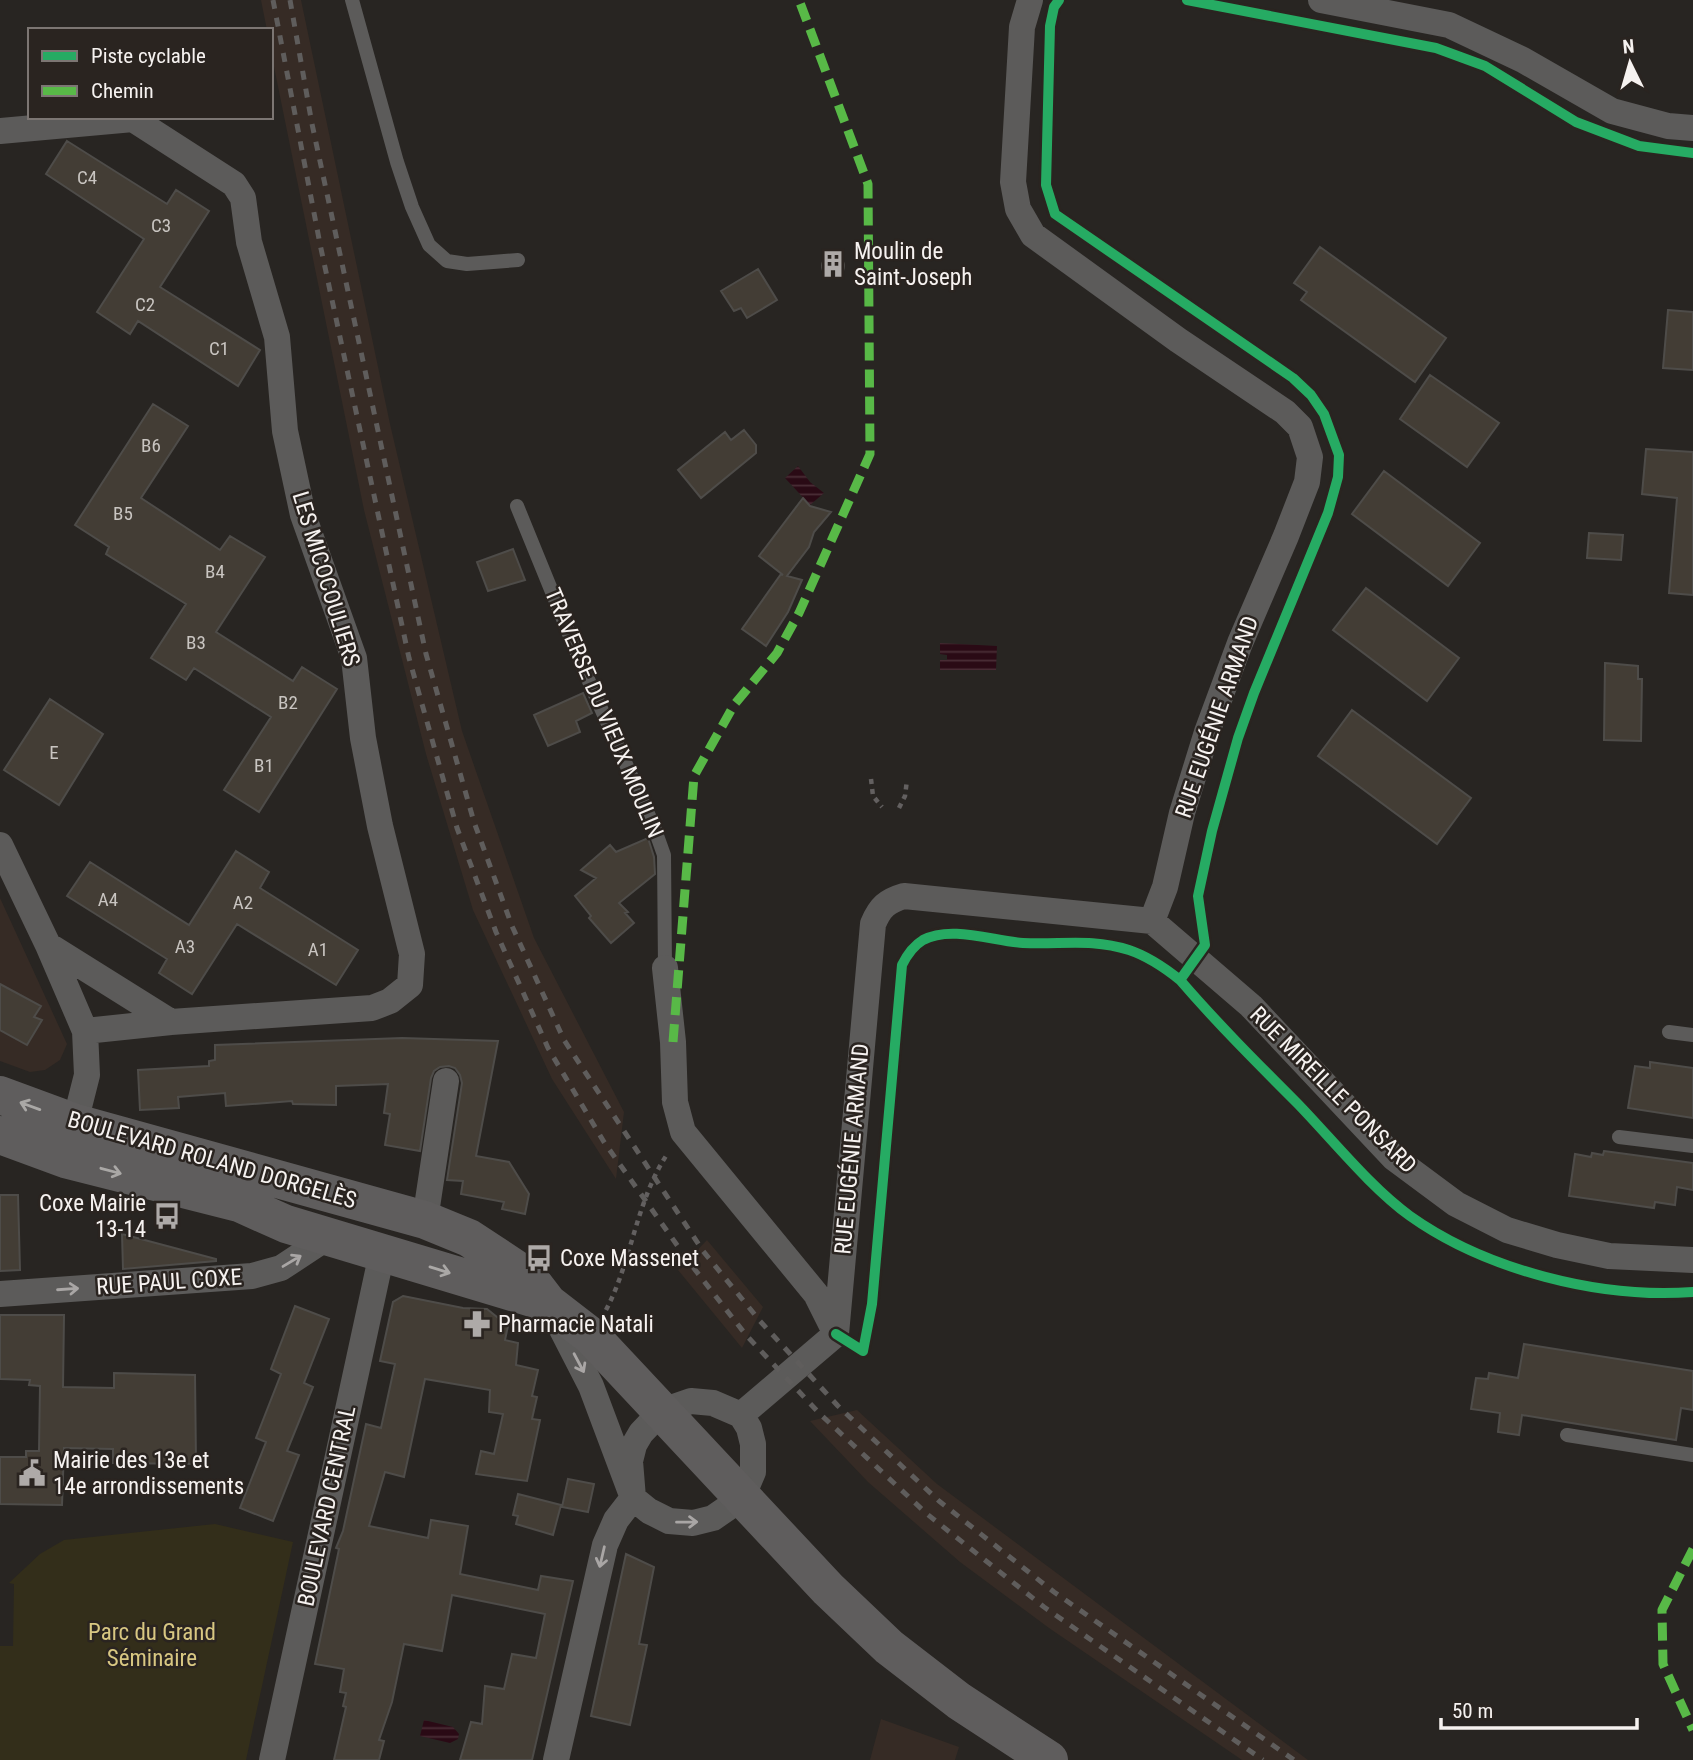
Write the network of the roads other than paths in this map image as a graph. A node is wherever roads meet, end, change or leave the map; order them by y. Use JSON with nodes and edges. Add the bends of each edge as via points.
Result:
{"nodes":[{"id":1,"x":352,"y":0,"type":"edge"},
{"id":2,"x":1030,"y":0,"type":"edge"},
{"id":3,"x":1321,"y":0,"type":"edge"},
{"id":4,"x":1693,"y":128,"type":"edge"},
{"id":5,"x":0,"y":131,"type":"edge"},
{"id":6,"x":518,"y":260,"type":"dead end"},
{"id":7,"x":517,"y":506,"type":"dead end"},
{"id":8,"x":0,"y":845,"type":"edge"},
{"id":9,"x":1152,"y":921,"type":"junction"},
{"id":10,"x":48,"y":945,"type":"junction"},
{"id":11,"x":665,"y":968,"type":"joint"},
{"id":12,"x":171,"y":1022,"type":"junction"},
{"id":13,"x":85,"y":1031,"type":"junction"},
{"id":14,"x":1669,"y":1032,"type":"dead end"},
{"id":15,"x":1693,"y":1035,"type":"edge"},
{"id":16,"x":446,"y":1081,"type":"dead end"},
{"id":17,"x":0,"y":1096,"type":"edge"},
{"id":18,"x":76,"y":1123,"type":"junction"},
{"id":19,"x":0,"y":1135,"type":"edge"},
{"id":20,"x":1619,"y":1137,"type":"dead end"},
{"id":21,"x":1693,"y":1146,"type":"edge"},
{"id":22,"x":65,"y":1159,"type":"junction"},
{"id":23,"x":425,"y":1220,"type":"junction"},
{"id":24,"x":328,"y":1237,"type":"junction"},
{"id":25,"x":382,"y":1253,"type":"junction"},
{"id":26,"x":1693,"y":1261,"type":"edge"},
{"id":27,"x":0,"y":1294,"type":"edge"},
{"id":28,"x":548,"y":1303,"type":"junction"},
{"id":29,"x":836,"y":1334,"type":"junction"},
{"id":30,"x":662,"y":1411,"type":"junction"},
{"id":31,"x":741,"y":1415,"type":"junction"},
{"id":32,"x":1567,"y":1435,"type":"dead end"},
{"id":33,"x":1693,"y":1455,"type":"edge"},
{"id":34,"x":633,"y":1497,"type":"junction"},
{"id":35,"x":742,"y":1498,"type":"junction"},
{"id":36,"x":272,"y":1760,"type":"edge"},
{"id":37,"x":556,"y":1760,"type":"edge"},
{"id":38,"x":1049,"y":1760,"type":"edge"}],
"edges":[{"from":1,"to":6,"type":"lane","via":[[397,162],[429,245],[447,261]]},
{"from":2,"to":9,"type":"street","name":"RUE EUGÉNIE ARMAND","via":[[1022,27],[1013,182],[1018,209],[1033,235],[1285,412],[1300,427],[1310,457],[1299,504],[1207,732]]},
{"from":3,"to":4,"type":"street","via":[[1449,25],[1523,60],[1612,111]]},
{"from":5,"to":12,"type":"street","name":"LES MICOCOULIERS","via":[[133,119],[234,184],[243,198],[250,242],[277,337],[285,431],[303,515],[355,658],[377,813],[412,954],[410,985],[372,1008]]},
{"from":7,"to":11,"type":"lane","name":"TRAVERSE DU VIEUX MOULIN","via":[[664,855]]},
{"from":8,"to":10,"type":"street"},
{"from":9,"to":26,"type":"street","name":"RUE MIREILLE PONSARD","via":[[1251,1006],[1394,1157],[1456,1204],[1507,1230],[1557,1245],[1609,1256]]},
{"from":9,"to":29,"type":"street","name":"RUE EUGÉNIE ARMAND","via":[[904,896],[889,900],[878,911],[873,924]]},
{"from":10,"to":12,"type":"street"},
{"from":10,"to":13,"type":"street"},
{"from":11,"to":29,"type":"street","name":"TRAVERSE DU VIEUX MOULIN","via":[[675,1102],[683,1132],[816,1294]]},
{"from":12,"to":13,"type":"street","name":"LES MICOCOULIERS"},
{"from":13,"to":18,"type":"street","via":[[87,1075]]},
{"from":14,"to":15,"type":"lane"},
{"from":16,"to":23,"type":"street"},
{"from":18,"to":17,"type":"main road","name":"BOULEVARD ROLAND DORGELÈS","one_way":true},
{"from":18,"to":22,"type":"street"},
{"from":18,"to":23,"type":"main road","name":"BOULEVARD ROLAND DORGELÈS"},
{"from":19,"to":22,"type":"main road","name":"BOULEVARD ROLAND DORGELÈS"},
{"from":20,"to":21,"type":"lane"},
{"from":22,"to":24,"type":"main road","name":"BOULEVARD ROLAND DORGELÈS","one_way":true,"via":[[239,1203]]},
{"from":23,"to":28,"type":"main road","name":"BOULEVARD ROLAND DORGELÈS","via":[[469,1238],[528,1277]]},
{"from":24,"to":25,"type":"main road","name":"BOULEVARD ROLAND DORGELÈS"},
{"from":27,"to":24,"type":"street","name":"RUE PAUL COXE","one_way":true,"via":[[252,1276],[281,1268]]},
{"from":25,"to":28,"type":"main road","name":"BOULEVARD ROLAND DORGELÈS","one_way":true},
{"from":25,"to":36,"type":"street","name":"BOULEVARD CENTRAL"},
{"from":28,"to":30,"type":"main road","via":[[592,1337]]},
{"from":28,"to":34,"type":"street","one_way":true,"via":[[592,1386]]},
{"from":29,"to":31,"type":"street"},
{"from":30,"to":31,"type":"street","via":[[699,1401]]},
{"from":30,"to":34,"type":"street","via":[[634,1445],[630,1461]]},
{"from":30,"to":35,"type":"main road"},
{"from":31,"to":35,"type":"street","via":[[753,1444],[753,1472]]},
{"from":32,"to":33,"type":"lane"},
{"from":34,"to":35,"type":"street","one_way":true,"via":[[669,1521],[693,1523],[713,1518]]},
{"from":34,"to":37,"type":"street","one_way":true,"via":[[605,1545]]},
{"from":35,"to":38,"type":"main road","via":[[889,1647],[959,1701]]}]}
